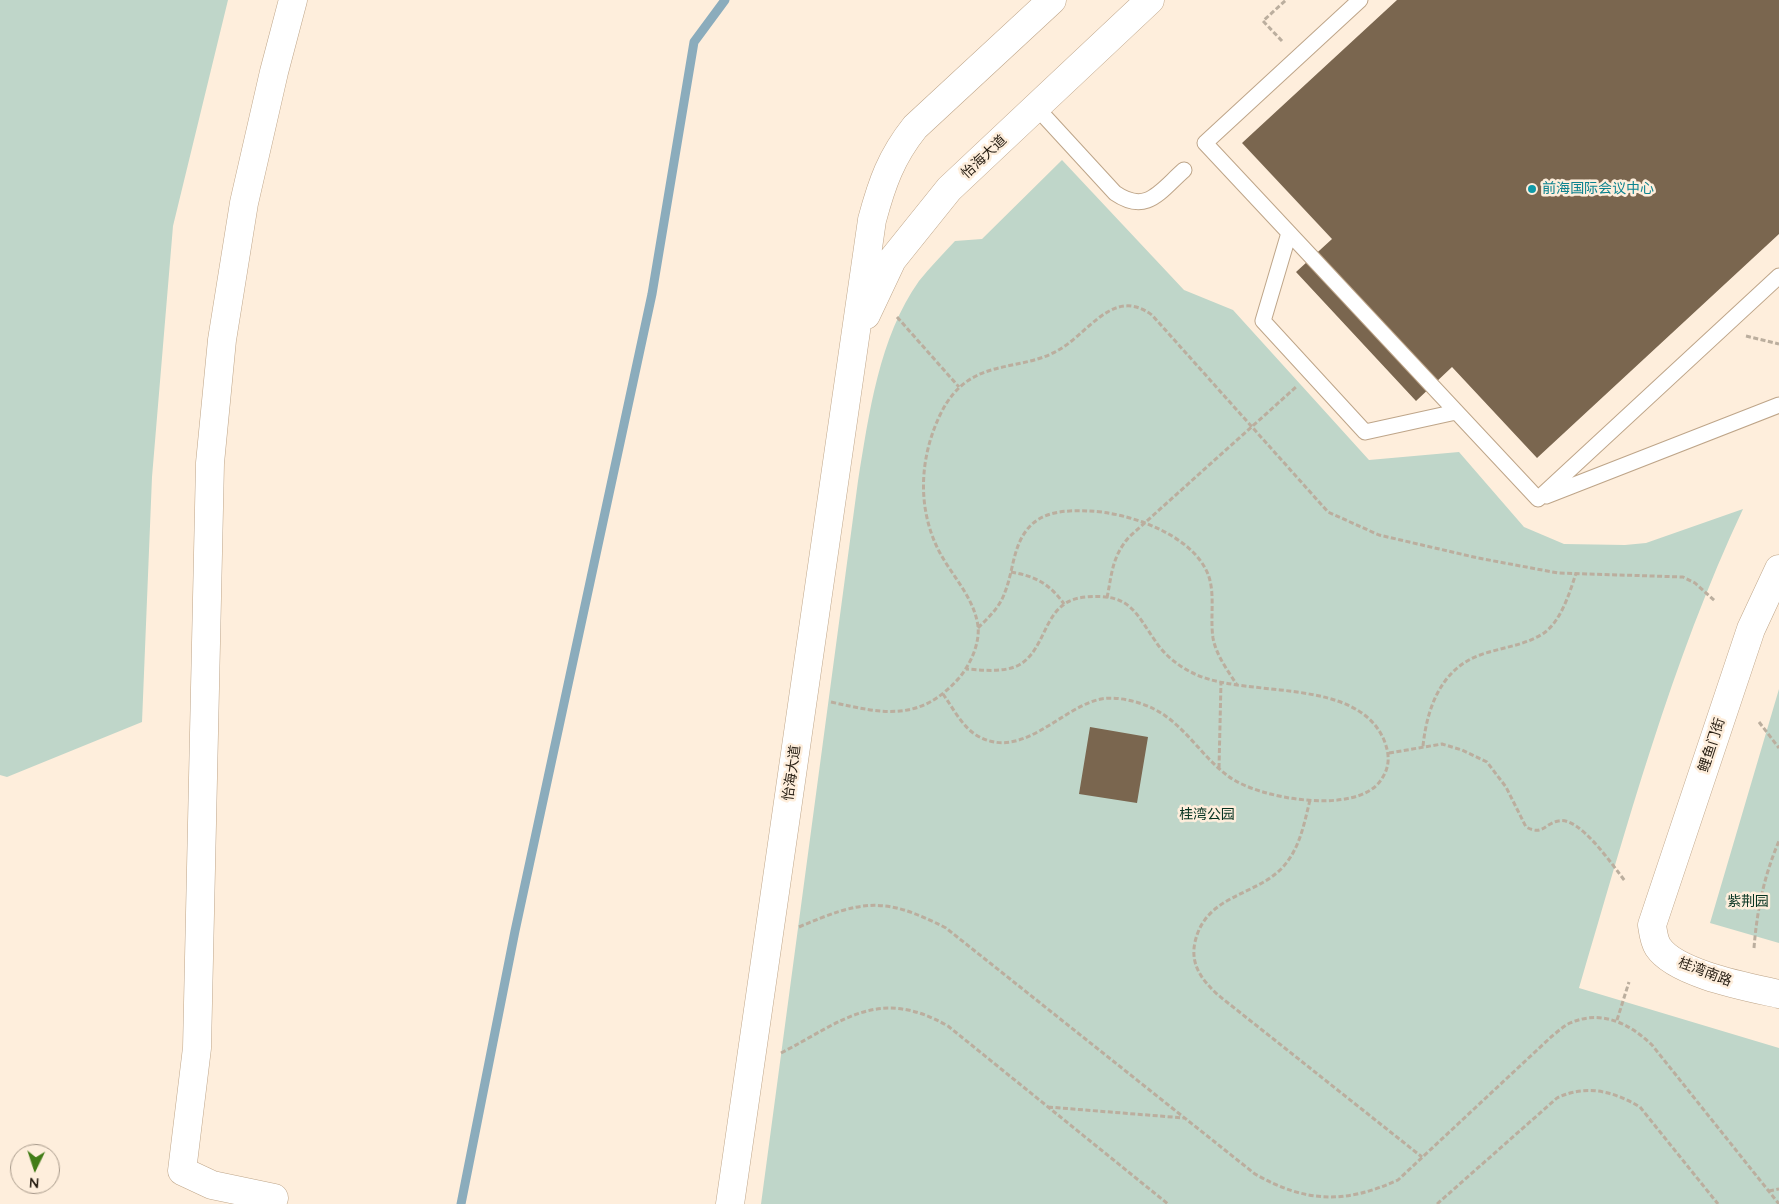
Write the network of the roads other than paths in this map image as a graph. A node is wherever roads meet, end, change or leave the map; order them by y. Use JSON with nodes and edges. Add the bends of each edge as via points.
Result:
{"nodes":[{"id":1,"x":293,"y":0,"type":"edge"},
{"id":2,"x":1052,"y":0,"type":"edge"},
{"id":3,"x":1150,"y":0,"type":"edge"},
{"id":4,"x":1360,"y":0,"type":"edge"},
{"id":5,"x":1036,"y":107,"type":"junction"},
{"id":6,"x":1184,"y":170,"type":"dead end"},
{"id":7,"x":1289,"y":233,"type":"junction"},
{"id":8,"x":1779,"y":276,"type":"edge"},
{"id":9,"x":854,"y":342,"type":"junction"},
{"id":10,"x":1779,"y":405,"type":"edge"},
{"id":11,"x":1456,"y":412,"type":"junction"},
{"id":12,"x":1538,"y":499,"type":"junction"},
{"id":13,"x":1779,"y":569,"type":"edge"},
{"id":14,"x":1652,"y":925,"type":"joint"},
{"id":15,"x":1779,"y":994,"type":"edge"},
{"id":16,"x":274,"y":1198,"type":"dead end"},
{"id":17,"x":730,"y":1204,"type":"edge"}],
"edges":[{"from":1,"to":16,"type":"street","via":[[244,203],[222,340],[210,464],[197,1048],[182,1171],[212,1185]]},
{"from":2,"to":9,"type":"street","name":"怡海大道","via":[[915,127],[899,148],[883,180],[872,220]]},
{"from":3,"to":5,"type":"street","name":"怡海大道"},
{"from":4,"to":7,"type":"lane","via":[[1205,143]]},
{"from":5,"to":6,"type":"lane","via":[[1115,194],[1131,203],[1147,202]]},
{"from":5,"to":9,"type":"street","name":"怡海大道","via":[[949,189],[898,253]]},
{"from":7,"to":11,"type":"lane"},
{"from":7,"to":11,"type":"lane","via":[[1263,321],[1311,374],[1366,432]]},
{"from":8,"to":12,"type":"lane"},
{"from":9,"to":17,"type":"street","name":"怡海大道"},
{"from":10,"to":12,"type":"lane"},
{"from":11,"to":12,"type":"lane"},
{"from":13,"to":14,"type":"street","name":"鲤鱼门街","via":[[1751,629]]},
{"from":14,"to":15,"type":"street","name":"桂湾南路","via":[[1657,946],[1667,957],[1692,970]]}]}
